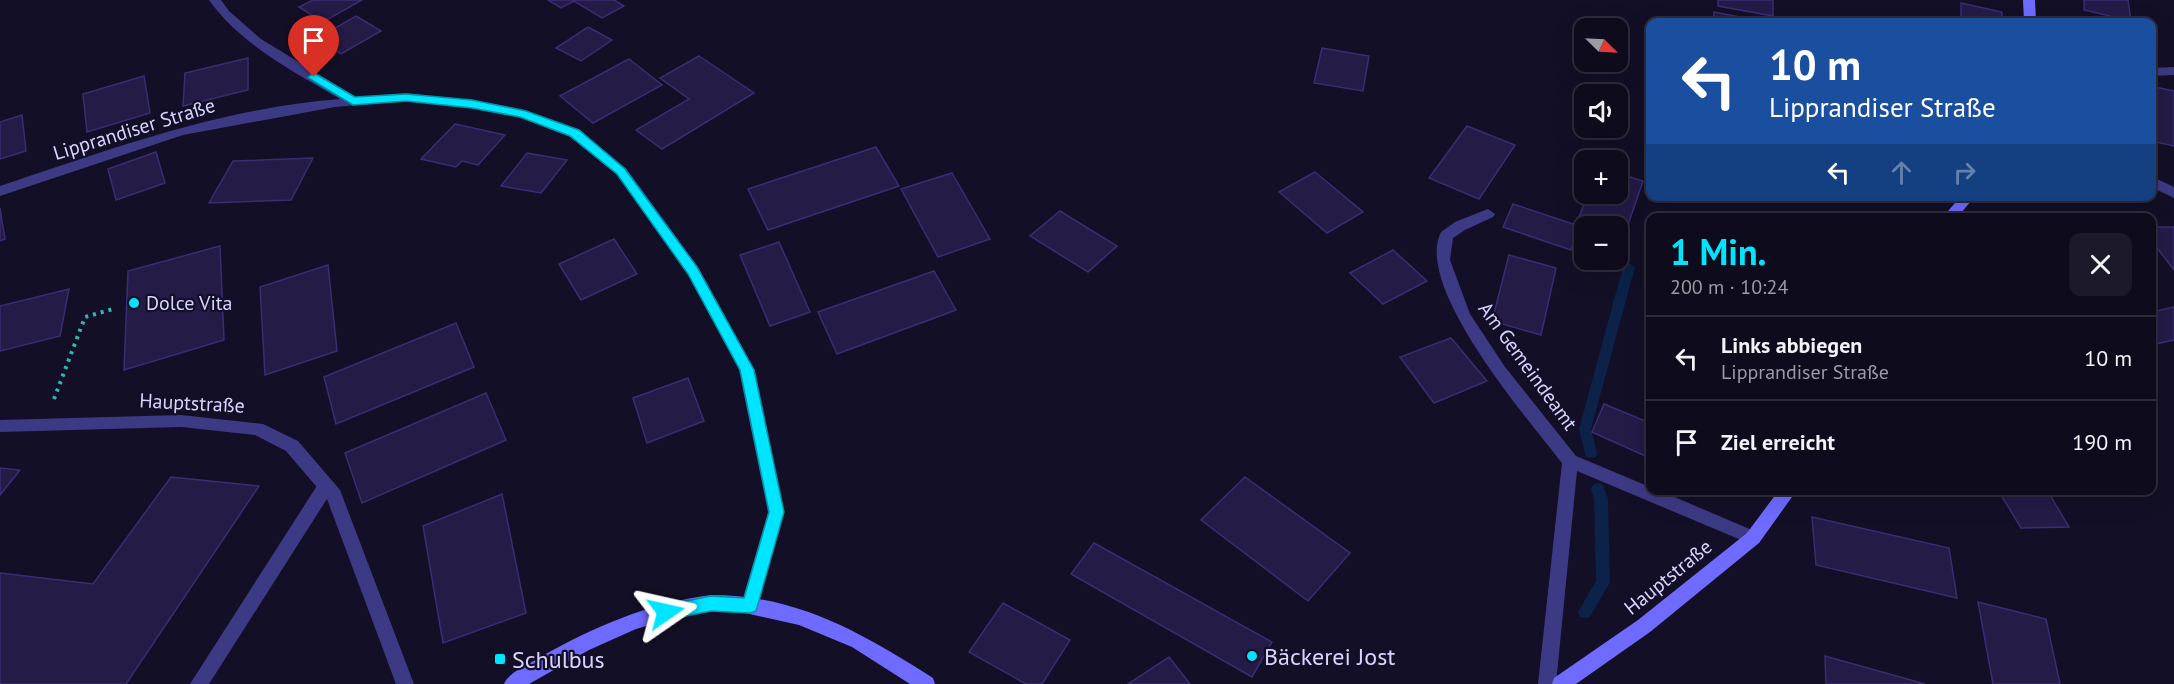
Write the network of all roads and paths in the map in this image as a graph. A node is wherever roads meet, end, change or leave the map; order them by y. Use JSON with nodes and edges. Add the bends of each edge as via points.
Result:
{"nodes":[{"id":1,"x":215,"y":0,"type":"edge"},
{"id":2,"x":2029,"y":0,"type":"edge"},
{"id":3,"x":2030,"y":18,"type":"edge"},
{"id":4,"x":2174,"y":71,"type":"edge"},
{"id":5,"x":2156,"y":72,"type":"edge"},
{"id":6,"x":353,"y":101,"type":"junction"},
{"id":7,"x":2156,"y":184,"type":"edge"},
{"id":8,"x":0,"y":191,"type":"edge"},
{"id":9,"x":2174,"y":193,"type":"edge"},
{"id":10,"x":1964,"y":201,"type":"edge"},
{"id":11,"x":1954,"y":213,"type":"edge"},
{"id":12,"x":1488,"y":214,"type":"dead end"},
{"id":13,"x":113,"y":309,"type":"dead end"},
{"id":14,"x":44,"y":424,"type":"junction"},
{"id":15,"x":0,"y":426,"type":"edge"},
{"id":16,"x":1570,"y":461,"type":"junction"},
{"id":17,"x":327,"y":486,"type":"junction"},
{"id":18,"x":1646,"y":493,"type":"edge"},
{"id":19,"x":1652,"y":495,"type":"edge"},
{"id":20,"x":1785,"y":495,"type":"edge"},
{"id":21,"x":1753,"y":537,"type":"junction"},
{"id":22,"x":750,"y":605,"type":"junction"},
{"id":23,"x":199,"y":684,"type":"edge"},
{"id":24,"x":405,"y":684,"type":"edge"},
{"id":25,"x":513,"y":684,"type":"edge"},
{"id":26,"x":927,"y":684,"type":"edge"},
{"id":27,"x":1547,"y":684,"type":"edge"},
{"id":28,"x":1561,"y":684,"type":"edge"}],
"edges":[{"from":1,"to":6,"type":"street","via":[[219,9],[255,40]]},
{"from":2,"to":3,"type":"main road"},
{"from":4,"to":5,"type":"street"},
{"from":6,"to":8,"type":"street","name":"Lipprandiser Straße","via":[[181,131]]},
{"from":6,"to":22,"type":"street","name":"Lipprandiser Straße","via":[[406,97],[522,113],[574,133],[621,171],[693,271],[747,370],[776,512]]},
{"from":7,"to":9,"type":"street"},
{"from":10,"to":11,"type":"main road"},
{"from":12,"to":16,"type":"street","name":"Am Gemeindeamt","via":[[1446,236],[1443,260],[1449,281],[1464,316],[1500,371]]},
{"from":13,"to":14,"type":"path","via":[[85,318]]},
{"from":14,"to":15,"type":"street","name":"Hauptstraße"},
{"from":14,"to":17,"type":"street","name":"Hauptstraße","via":[[181,421],[257,429],[292,446]]},
{"from":16,"to":18,"type":"street","name":"Am Gemeindeamt"},
{"from":16,"to":27,"type":"street","name":"Am Gemeindeamt"},
{"from":17,"to":23,"type":"street"},
{"from":17,"to":24,"type":"street","name":"Hauptstraße","via":[[334,495]]},
{"from":19,"to":21,"type":"street","name":"Am Gemeindeamt"},
{"from":20,"to":21,"type":"main road","name":"Hauptstraße"},
{"from":21,"to":28,"type":"main road","name":"Hauptstraße","via":[[1644,626]]},
{"from":22,"to":25,"type":"main road","via":[[711,603],[644,616],[547,662]]},
{"from":22,"to":26,"type":"main road","via":[[849,636]]}]}
